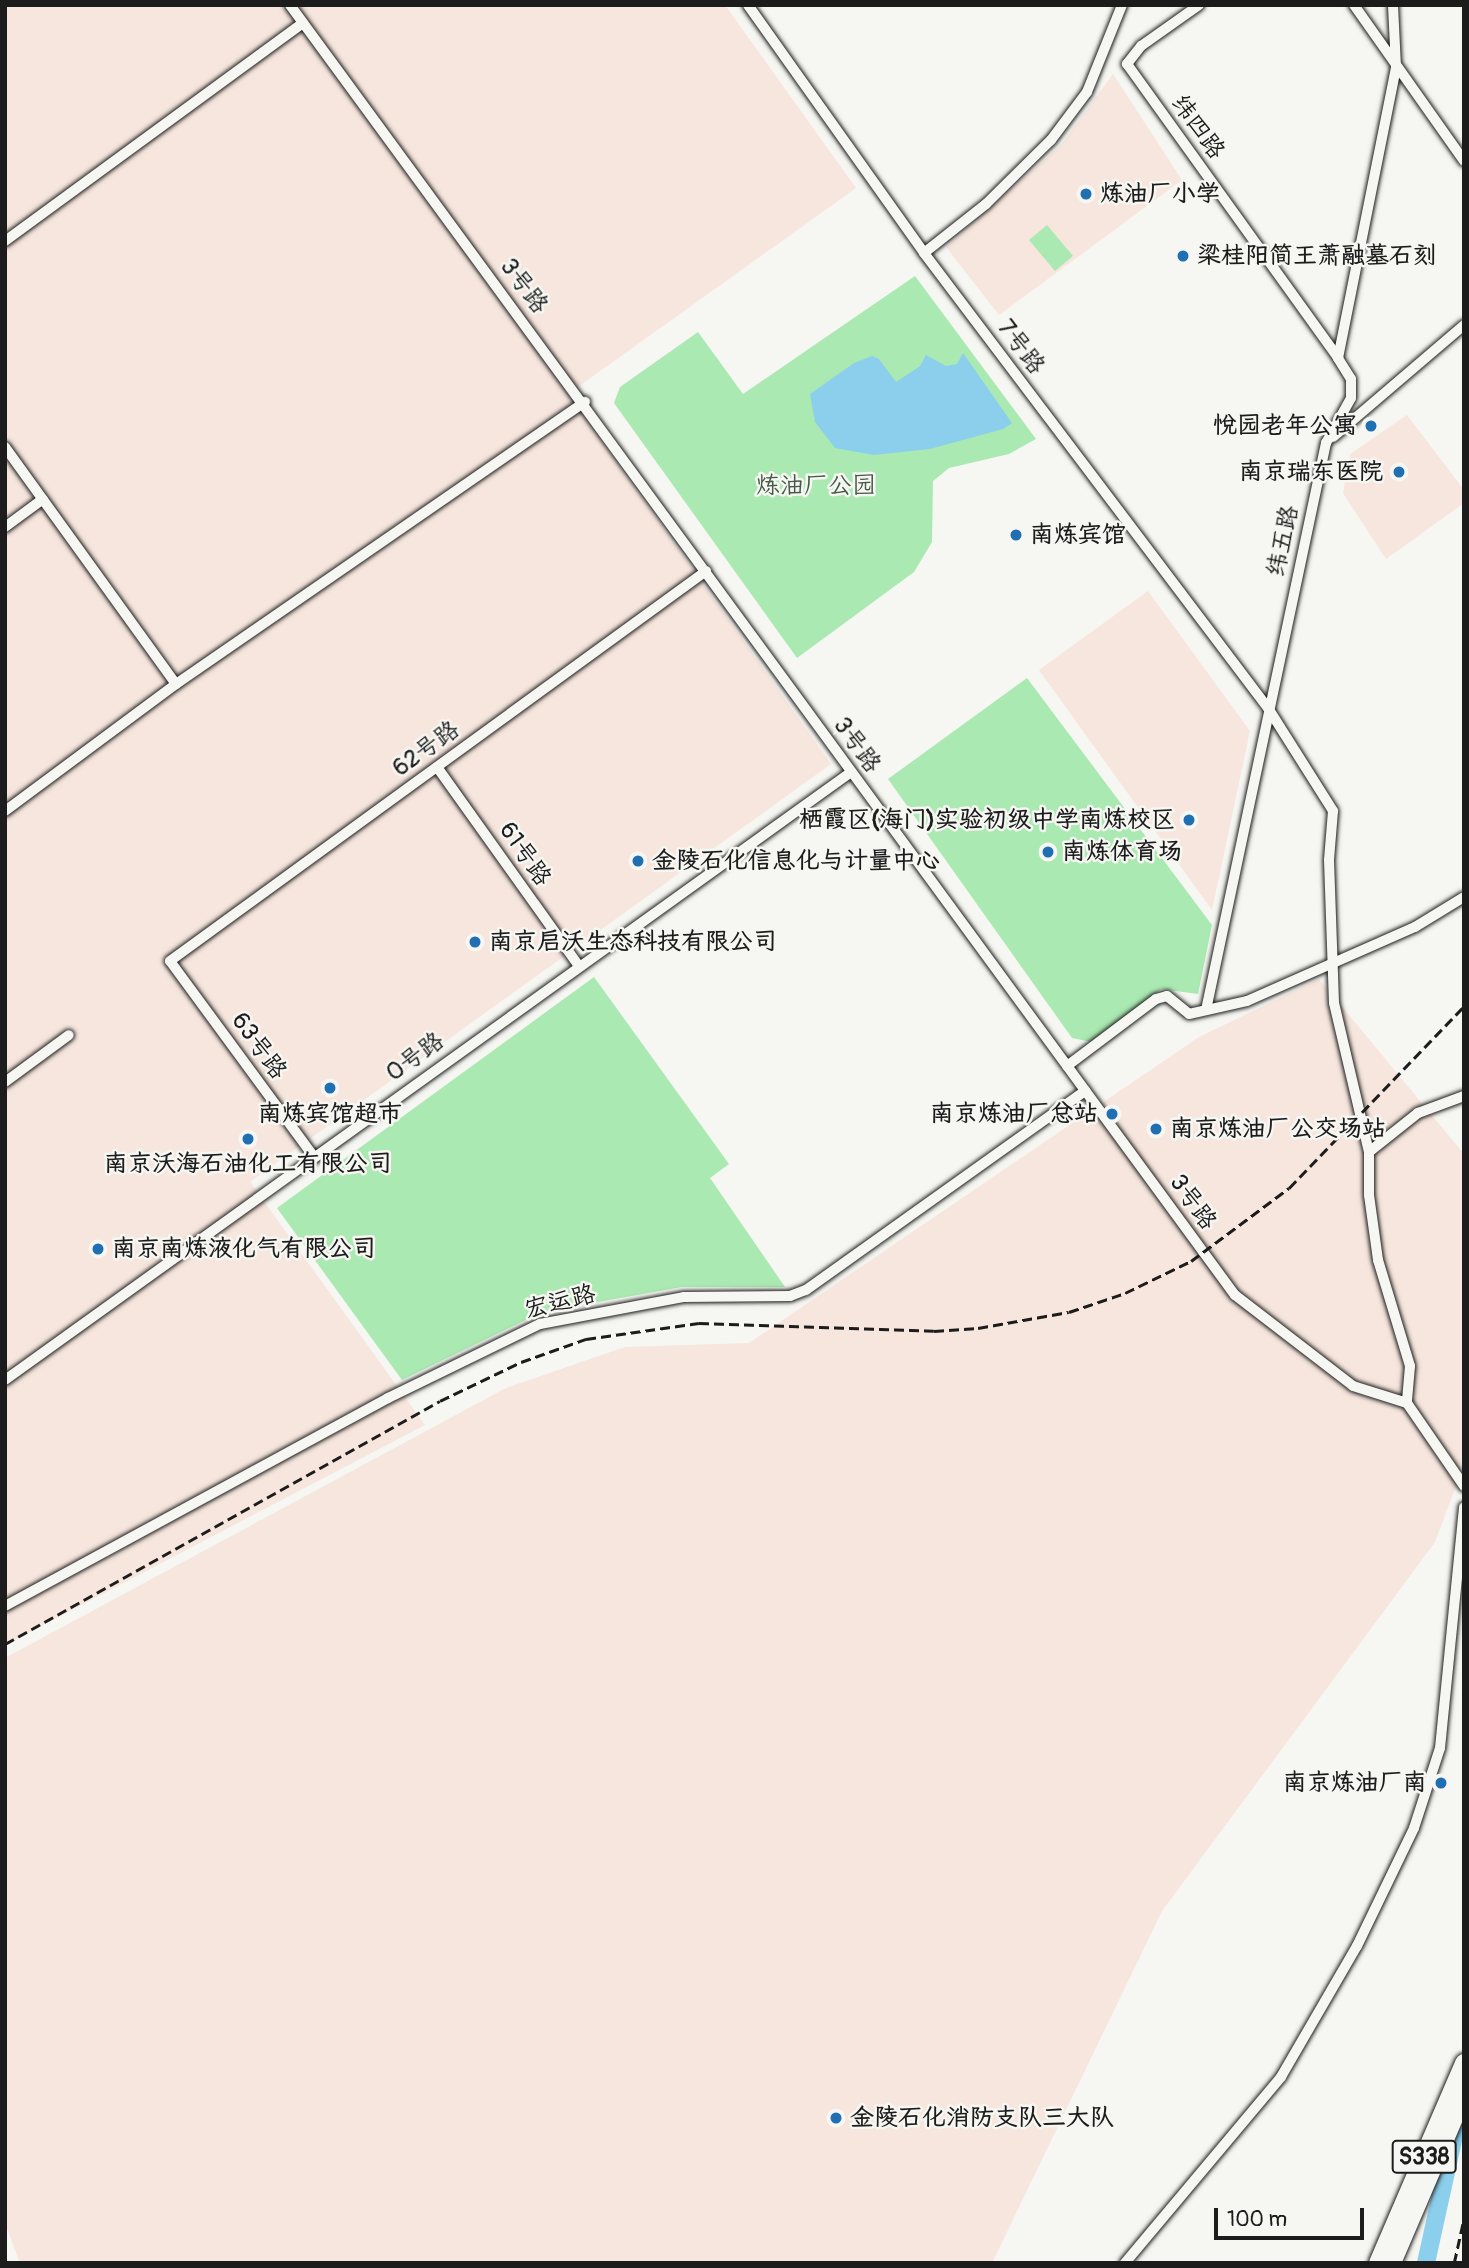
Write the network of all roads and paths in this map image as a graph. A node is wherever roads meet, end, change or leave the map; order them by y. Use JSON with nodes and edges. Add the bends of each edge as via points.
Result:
{"nodes":[{"id":1,"x":290,"y":5,"type":"edge"},
{"id":2,"x":748,"y":5,"type":"edge"},
{"id":3,"x":1122,"y":5,"type":"edge"},
{"id":4,"x":1199,"y":5,"type":"edge"},
{"id":5,"x":1354,"y":5,"type":"edge"},
{"id":6,"x":1393,"y":5,"type":"edge"},
{"id":7,"x":303,"y":23,"type":"junction"},
{"id":8,"x":1396,"y":67,"type":"junction"},
{"id":9,"x":1464,"y":162,"type":"edge"},
{"id":10,"x":5,"y":240,"type":"edge"},
{"id":11,"x":924,"y":253,"type":"junction"},
{"id":12,"x":1464,"y":324,"type":"edge"},
{"id":13,"x":1338,"y":358,"type":"junction"},
{"id":14,"x":585,"y":402,"type":"junction"},
{"id":15,"x":1326,"y":443,"type":"junction"},
{"id":16,"x":5,"y":447,"type":"edge"},
{"id":17,"x":43,"y":499,"type":"junction"},
{"id":18,"x":5,"y":527,"type":"edge"},
{"id":19,"x":706,"y":571,"type":"junction"},
{"id":20,"x":176,"y":684,"type":"junction"},
{"id":21,"x":1268,"y":708,"type":"junction"},
{"id":22,"x":437,"y":767,"type":"junction"},
{"id":23,"x":851,"y":772,"type":"junction"},
{"id":24,"x":5,"y":811,"type":"edge"},
{"id":25,"x":1464,"y":897,"type":"edge"},
{"id":26,"x":170,"y":961,"type":"joint"},
{"id":27,"x":1331,"y":962,"type":"junction"},
{"id":28,"x":578,"y":965,"type":"junction"},
{"id":29,"x":1206,"y":1010,"type":"junction"},
{"id":30,"x":69,"y":1035,"type":"dead end"},
{"id":31,"x":1067,"y":1066,"type":"junction"},
{"id":32,"x":5,"y":1082,"type":"edge"},
{"id":33,"x":1085,"y":1091,"type":"junction"},
{"id":34,"x":1464,"y":1096,"type":"edge"},
{"id":35,"x":1370,"y":1152,"type":"junction"},
{"id":36,"x":314,"y":1157,"type":"junction"},
{"id":37,"x":5,"y":1380,"type":"edge"},
{"id":38,"x":1407,"y":1403,"type":"junction"},
{"id":39,"x":1464,"y":1486,"type":"edge"},
{"id":40,"x":1464,"y":1507,"type":"edge"},
{"id":41,"x":5,"y":1606,"type":"edge"},
{"id":42,"x":1464,"y":2063,"type":"edge"},
{"id":43,"x":1464,"y":2095,"type":"edge"},
{"id":44,"x":1387,"y":2257,"type":"edge"},
{"id":45,"x":1125,"y":2263,"type":"edge"}],
"edges":[{"from":1,"to":7,"type":"street","name":"3号路"},
{"from":2,"to":11,"type":"street","name":"7号路"},
{"from":3,"to":11,"type":"street","via":[[1087,92],[1051,139],[986,204]]},
{"from":4,"to":13,"type":"street","name":"纬四路","via":[[1141,46],[1127,64]]},
{"from":5,"to":8,"type":"street"},
{"from":6,"to":8,"type":"street"},
{"from":7,"to":10,"type":"street"},
{"from":7,"to":14,"type":"street","name":"3号路"},
{"from":8,"to":9,"type":"street"},
{"from":8,"to":13,"type":"street"},
{"from":11,"to":21,"type":"street","name":"7号路"},
{"from":12,"to":15,"type":"street"},
{"from":13,"to":15,"type":"street","name":"纬五路","via":[[1351,379],[1351,398]]},
{"from":14,"to":19,"type":"street","name":"3号路"},
{"from":14,"to":20,"type":"street"},
{"from":15,"to":21,"type":"street","name":"纬五路"},
{"from":16,"to":17,"type":"street"},
{"from":17,"to":18,"type":"street"},
{"from":17,"to":20,"type":"street"},
{"from":19,"to":22,"type":"street","name":"62号路"},
{"from":19,"to":23,"type":"street","name":"3号路"},
{"from":20,"to":24,"type":"street"},
{"from":21,"to":27,"type":"street","name":"7号路","via":[[1333,811]]},
{"from":21,"to":29,"type":"street","name":"纬五路"},
{"from":22,"to":26,"type":"street","name":"62号路"},
{"from":22,"to":28,"type":"street","name":"61号路"},
{"from":23,"to":28,"type":"street","name":"0号路"},
{"from":23,"to":31,"type":"street","name":"3号路"},
{"from":25,"to":27,"type":"street","via":[[1415,927]]},
{"from":26,"to":36,"type":"street","name":"63号路"},
{"from":27,"to":29,"type":"street","via":[[1247,1001]]},
{"from":27,"to":35,"type":"street","name":"7号路","via":[[1342,1048]]},
{"from":28,"to":36,"type":"street","name":"0号路"},
{"from":29,"to":31,"type":"street","via":[[1189,1014],[1177,1000],[1167,996],[1156,999]]},
{"from":30,"to":32,"type":"street"},
{"from":31,"to":33,"type":"street","name":"3号路"},
{"from":33,"to":38,"type":"street","name":"3号路","via":[[1235,1295],[1353,1386]]},
{"from":33,"to":41,"type":"street","name":"宏运路","via":[[806,1290],[790,1296],[684,1297],[540,1324],[388,1398]]},
{"from":34,"to":35,"type":"street","via":[[1418,1113]]},
{"from":35,"to":38,"type":"street","name":"7号路","via":[[1369,1195],[1378,1259],[1410,1366]]},
{"from":36,"to":37,"type":"street","name":"0号路"},
{"from":38,"to":39,"type":"street"},
{"from":40,"to":45,"type":"street","via":[[1440,1748],[1414,1828],[1357,1946],[1281,2077]]},
{"from":42,"to":44,"type":"main road","number":"S338"},
{"from":43,"to":44,"type":"main road","number":"S338"}]}
